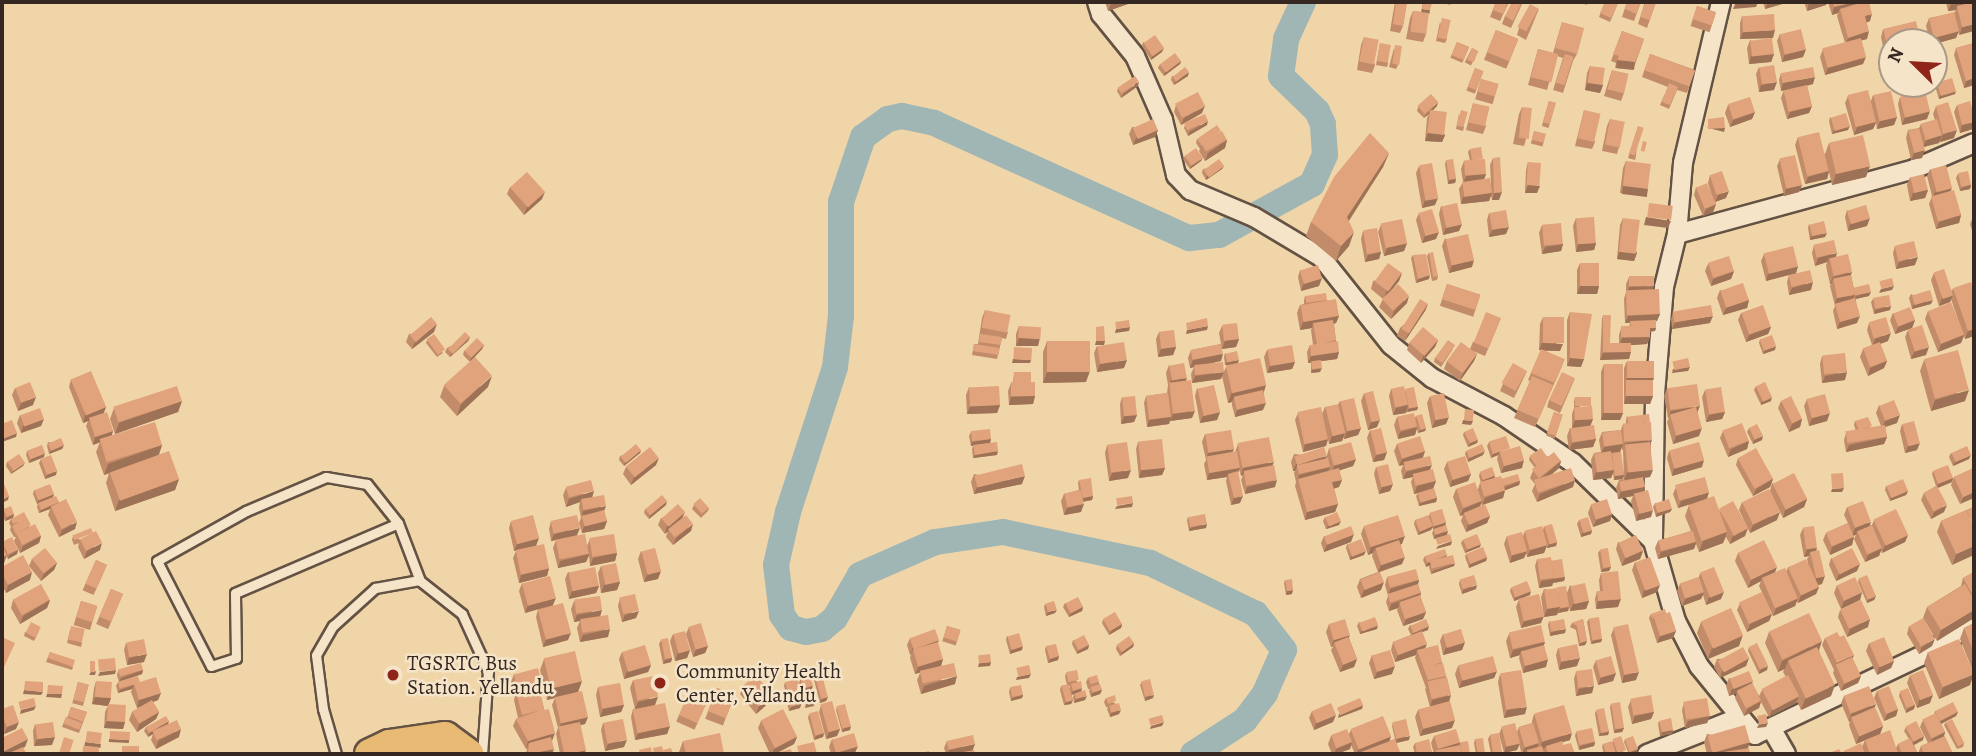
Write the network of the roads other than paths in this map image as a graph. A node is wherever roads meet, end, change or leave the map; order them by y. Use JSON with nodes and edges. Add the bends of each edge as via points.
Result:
{"nodes":[{"id":1,"x":1097,"y":2,"type":"edge"},
{"id":2,"x":1721,"y":2,"type":"edge"},
{"id":3,"x":1974,"y":143,"type":"edge"},
{"id":4,"x":1677,"y":234,"type":"junction"},
{"id":5,"x":398,"y":523,"type":"junction"},
{"id":6,"x":1653,"y":541,"type":"junction"},
{"id":7,"x":420,"y":581,"type":"junction"},
{"id":8,"x":1974,"y":623,"type":"edge"},
{"id":9,"x":1738,"y":719,"type":"junction"},
{"id":10,"x":1771,"y":728,"type":"junction"},
{"id":11,"x":336,"y":754,"type":"edge"},
{"id":12,"x":370,"y":754,"type":"edge"},
{"id":13,"x":468,"y":754,"type":"edge"},
{"id":14,"x":482,"y":754,"type":"edge"},
{"id":15,"x":1648,"y":754,"type":"edge"},
{"id":16,"x":1786,"y":754,"type":"edge"}],
"edges":[{"from":1,"to":6,"type":"street","via":[[1101,14],[1135,56],[1163,120],[1176,175],[1190,190],[1254,217],[1321,257],[1391,345],[1432,378],[1504,416],[1573,463]]},
{"from":2,"to":4,"type":"street","via":[[1683,163]]},
{"from":3,"to":4,"type":"street","via":[[1913,169]]},
{"from":4,"to":6,"type":"street","via":[[1664,287],[1656,382]]},
{"from":5,"to":5,"type":"lane","via":[[235,593],[236,658],[211,666],[157,561],[246,512],[326,477],[367,484]]},
{"from":5,"to":7,"type":"lane"},
{"from":6,"to":9,"type":"street","via":[[1676,621],[1699,666]]},
{"from":7,"to":11,"type":"lane","via":[[374,588],[333,626],[316,655],[323,709]]},
{"from":7,"to":14,"type":"lane","via":[[462,614],[488,671]]},
{"from":8,"to":10,"type":"street","via":[[1927,653]]},
{"from":9,"to":10,"type":"street","via":[[1755,735]]},
{"from":9,"to":15,"type":"street"},
{"from":10,"to":16,"type":"street"},
{"from":12,"to":13,"type":"highway","via":[[388,745],[445,737]]}]}
